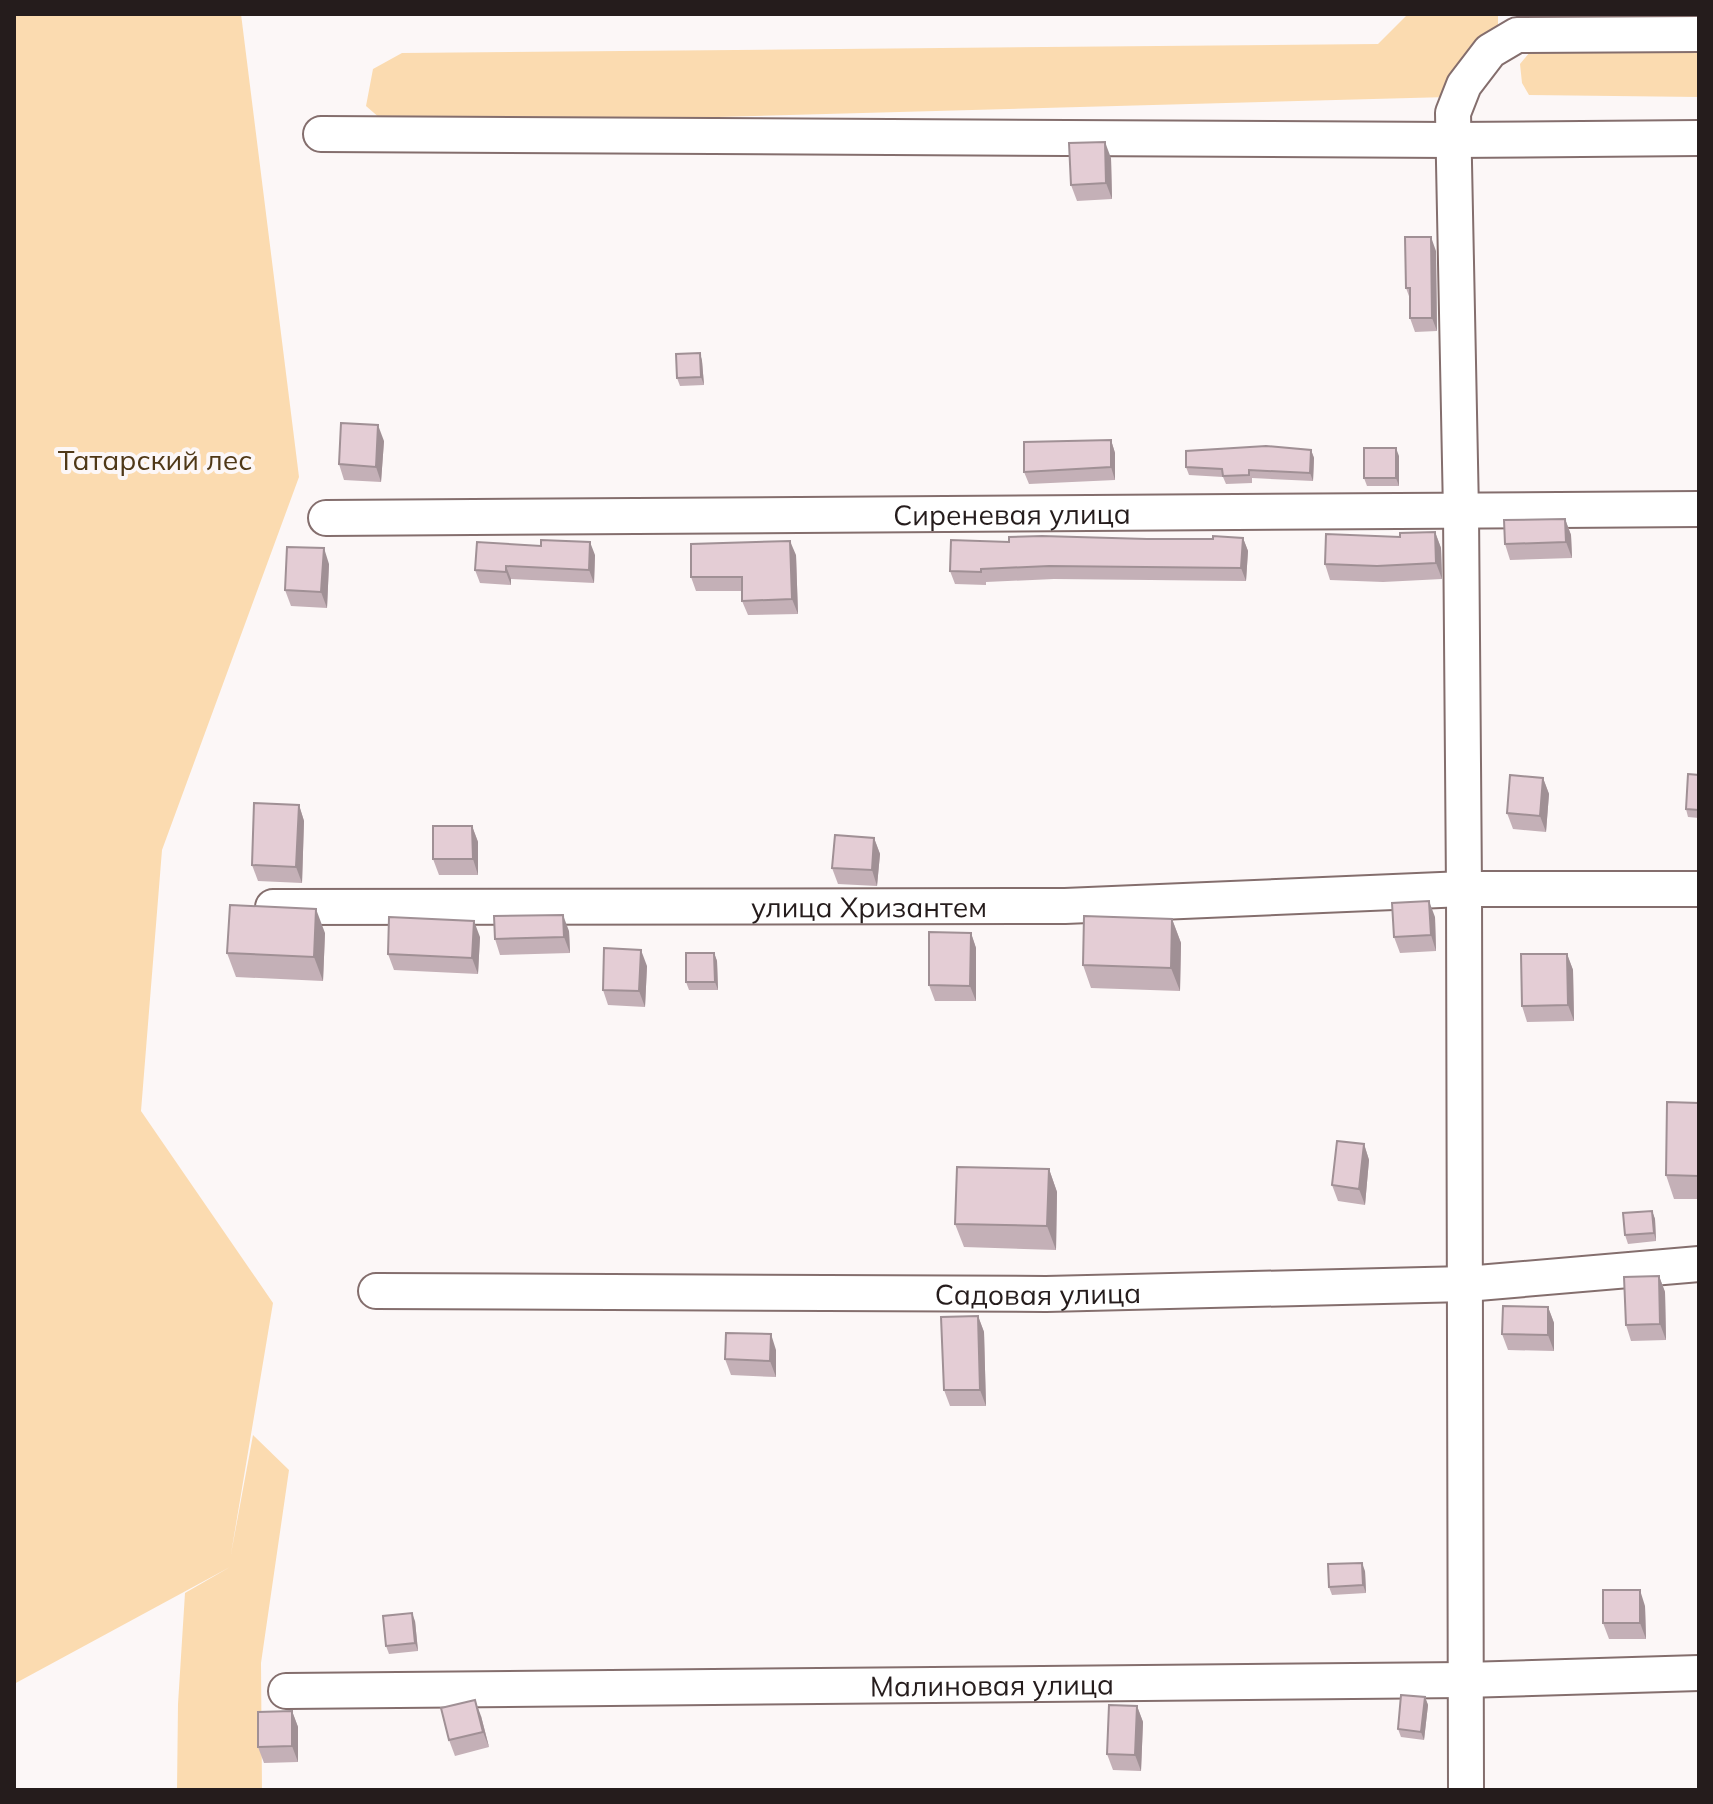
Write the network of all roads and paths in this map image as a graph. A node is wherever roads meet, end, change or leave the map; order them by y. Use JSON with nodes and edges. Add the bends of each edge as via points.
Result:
{"nodes":[{"id":1,"x":1516,"y":24,"type":"edge"},
{"id":2,"x":1699,"y":34,"type":"edge"},
{"id":3,"x":321,"y":134,"type":"dead end"},
{"id":4,"x":1699,"y":138,"type":"edge"},
{"id":5,"x":1452,"y":140,"type":"junction"},
{"id":6,"x":1699,"y":509,"type":"edge"},
{"id":7,"x":1461,"y":512,"type":"junction"},
{"id":8,"x":326,"y":518,"type":"dead end"},
{"id":9,"x":1464,"y":889,"type":"junction"},
{"id":10,"x":1699,"y":889,"type":"edge"},
{"id":11,"x":273,"y":907,"type":"edge"},
{"id":12,"x":1699,"y":1264,"type":"edge"},
{"id":13,"x":1466,"y":1284,"type":"junction"},
{"id":14,"x":376,"y":1291,"type":"dead end"},
{"id":15,"x":1699,"y":1673,"type":"edge"},
{"id":16,"x":1464,"y":1680,"type":"junction"},
{"id":17,"x":286,"y":1691,"type":"dead end"},
{"id":18,"x":1466,"y":1790,"type":"edge"}],
"edges":[{"from":1,"to":2,"type":"street"},
{"from":1,"to":5,"type":"street","via":[[1464,85],[1453,113]]},
{"from":3,"to":5,"type":"street"},
{"from":4,"to":5,"type":"street"},
{"from":5,"to":7,"type":"street"},
{"from":6,"to":7,"type":"street","name":"Сиреневая улица"},
{"from":7,"to":8,"type":"street","name":"Сиреневая улица"},
{"from":7,"to":9,"type":"street"},
{"from":9,"to":10,"type":"street","name":"улица Хризантем"},
{"from":9,"to":11,"type":"street","name":"улица Хризантем","via":[[1065,906]]},
{"from":9,"to":13,"type":"street"},
{"from":12,"to":13,"type":"street","name":"Садовая улица"},
{"from":13,"to":14,"type":"street","name":"Садовая улица","via":[[1046,1294]]},
{"from":13,"to":16,"type":"street"},
{"from":15,"to":16,"type":"street","name":"Малиновая улица"},
{"from":16,"to":17,"type":"street","name":"Малиновая улица"},
{"from":16,"to":18,"type":"street"}]}
